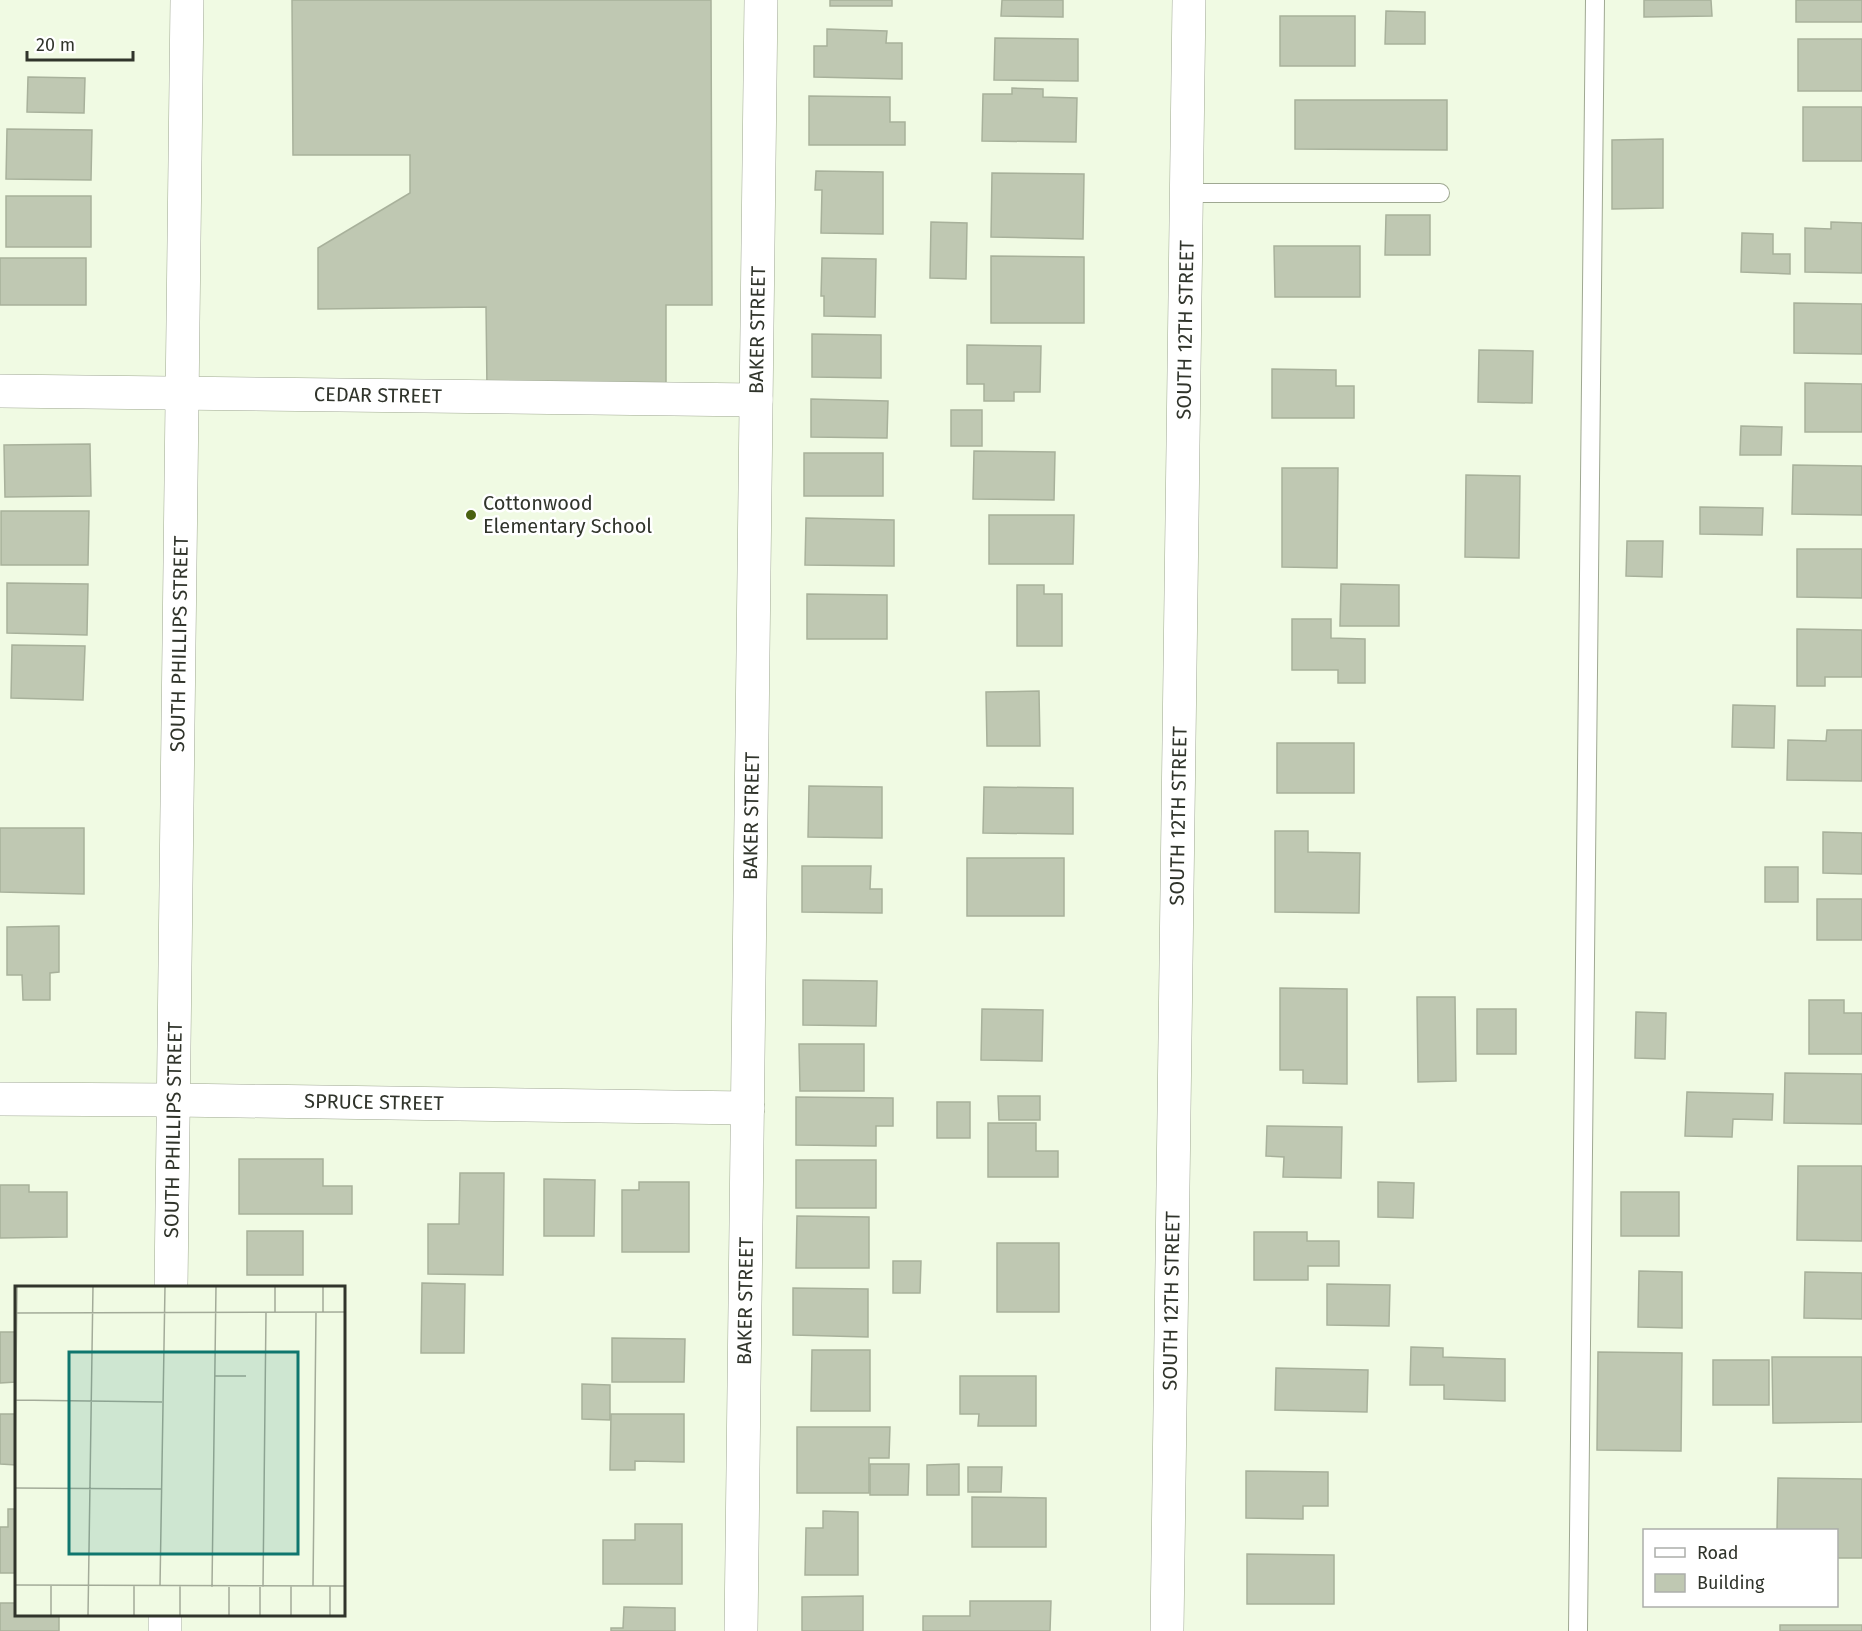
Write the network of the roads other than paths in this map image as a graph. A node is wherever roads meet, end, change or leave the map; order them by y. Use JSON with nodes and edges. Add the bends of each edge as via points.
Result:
{"nodes":[{"id":1,"x":187,"y":0,"type":"edge"},
{"id":2,"x":761,"y":0,"type":"edge"},
{"id":3,"x":1189,"y":0,"type":"edge"},
{"id":4,"x":1595,"y":0,"type":"edge"},
{"id":5,"x":1187,"y":193,"type":"junction"},
{"id":6,"x":1440,"y":193,"type":"dead end"},
{"id":7,"x":0,"y":391,"type":"edge"},
{"id":8,"x":182,"y":392,"type":"junction"},
{"id":9,"x":756,"y":400,"type":"junction"},
{"id":10,"x":0,"y":1099,"type":"edge"},
{"id":11,"x":174,"y":1100,"type":"junction"},
{"id":12,"x":748,"y":1108,"type":"junction"},
{"id":13,"x":171,"y":1286,"type":"edge"},
{"id":14,"x":741,"y":1631,"type":"edge"},
{"id":15,"x":1167,"y":1631,"type":"edge"},
{"id":16,"x":1578,"y":1631,"type":"edge"}],
"edges":[{"from":1,"to":8,"type":"street","name":"SOUTH PHILLIPS STREET"},
{"from":2,"to":9,"type":"street","name":"BAKER STREET"},
{"from":3,"to":5,"type":"street","name":"SOUTH 12TH STREET"},
{"from":4,"to":16,"type":"lane"},
{"from":5,"to":6,"type":"lane"},
{"from":5,"to":15,"type":"street","name":"SOUTH 12TH STREET"},
{"from":7,"to":8,"type":"street","name":"CEDAR STREET"},
{"from":8,"to":9,"type":"street","name":"CEDAR STREET"},
{"from":8,"to":11,"type":"street","name":"SOUTH PHILLIPS STREET"},
{"from":9,"to":12,"type":"street","name":"BAKER STREET"},
{"from":10,"to":11,"type":"street","name":"SPRUCE STREET"},
{"from":11,"to":12,"type":"street","name":"SPRUCE STREET"},
{"from":11,"to":13,"type":"street","name":"SOUTH PHILLIPS STREET"},
{"from":12,"to":14,"type":"street","name":"BAKER STREET"}]}
